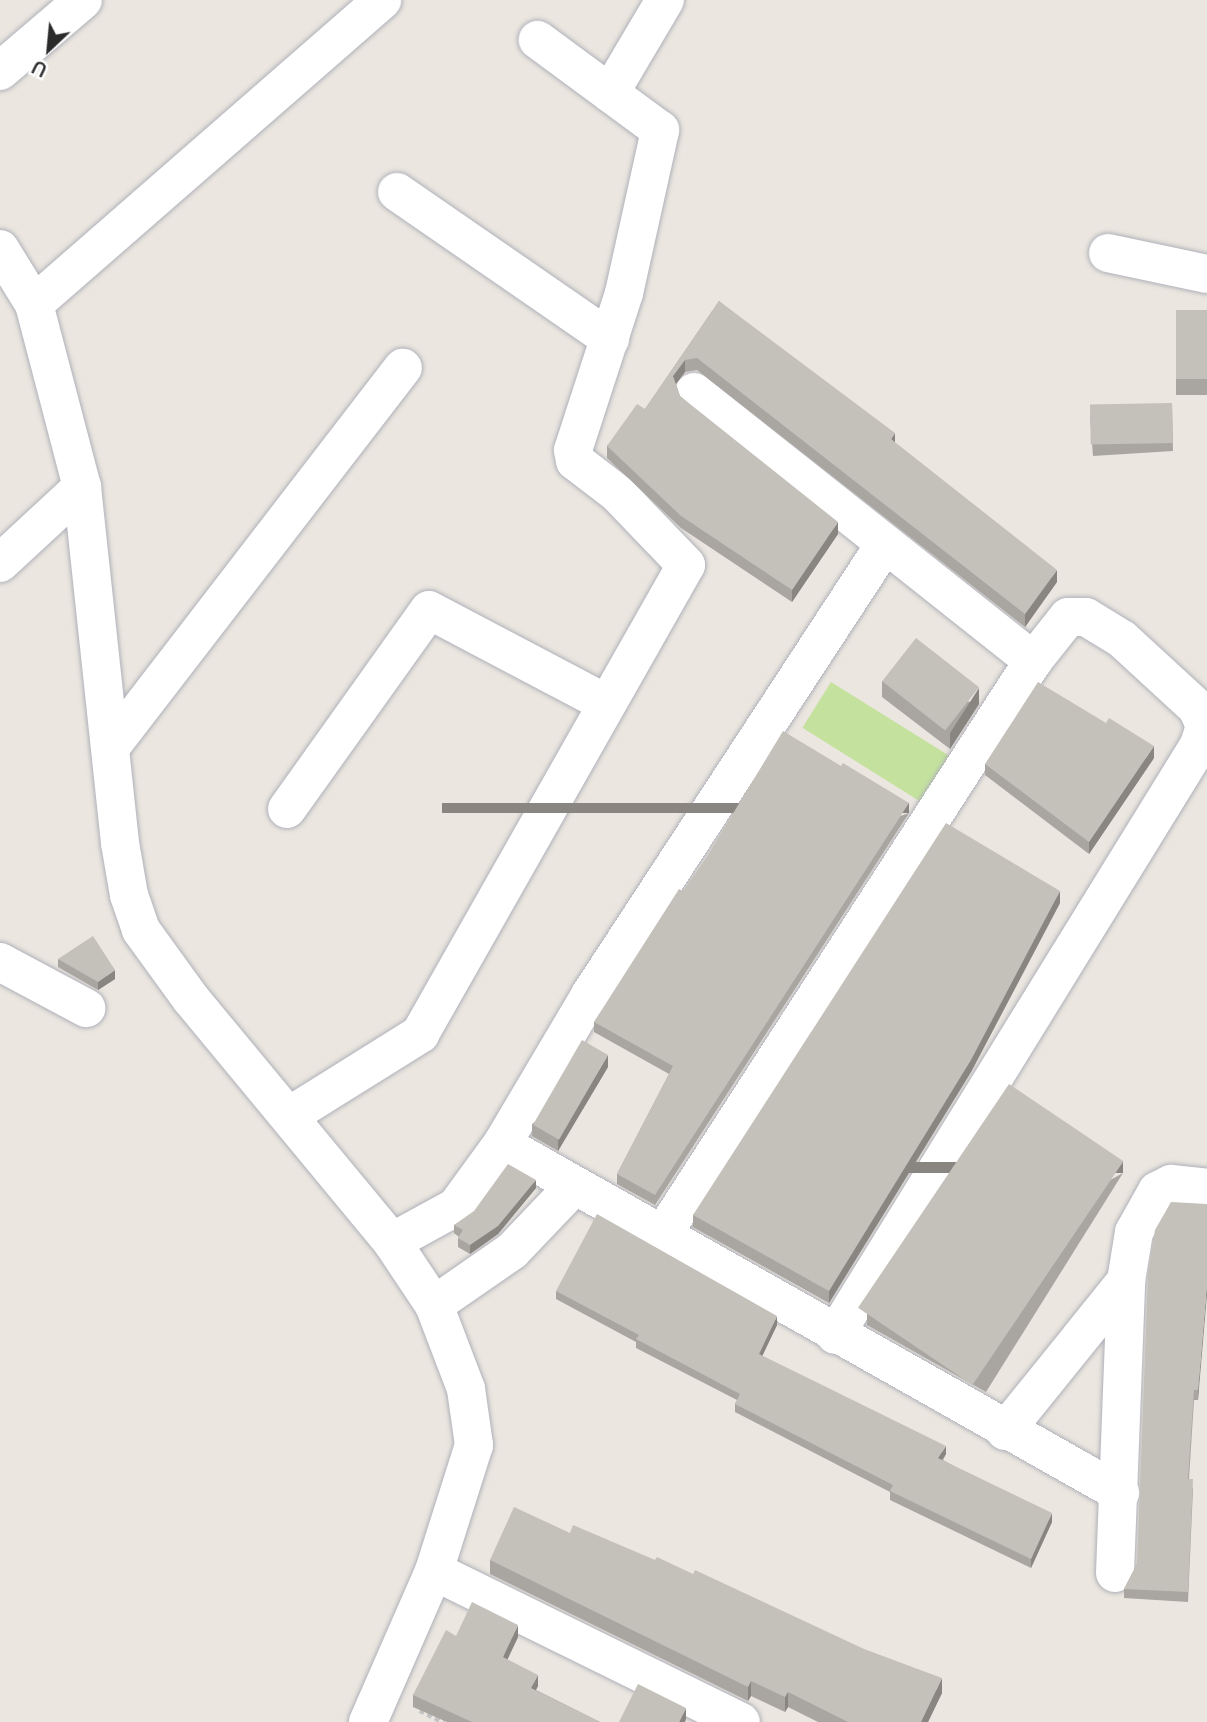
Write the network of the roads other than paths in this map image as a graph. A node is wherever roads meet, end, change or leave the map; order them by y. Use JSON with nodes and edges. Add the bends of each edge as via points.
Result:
{"nodes":[{"id":1,"x":83,"y":0,"type":"edge"},
{"id":2,"x":382,"y":0,"type":"edge"},
{"id":3,"x":665,"y":0,"type":"edge"},
{"id":4,"x":538,"y":40,"type":"dead end"},
{"id":5,"x":0,"y":71,"type":"edge"},
{"id":6,"x":610,"y":93,"type":"junction"},
{"id":7,"x":397,"y":192,"type":"dead end"},
{"id":8,"x":0,"y":249,"type":"edge"},
{"id":9,"x":1108,"y":253,"type":"dead end"},
{"id":10,"x":1207,"y":274,"type":"edge"},
{"id":11,"x":34,"y":304,"type":"junction"},
{"id":12,"x":610,"y":339,"type":"junction"},
{"id":13,"x":403,"y":368,"type":"dead end"},
{"id":14,"x":694,"y":392,"type":"dead end"},
{"id":15,"x":82,"y":487,"type":"junction"},
{"id":16,"x":885,"y":544,"type":"junction"},
{"id":17,"x":0,"y":563,"type":"edge"},
{"id":18,"x":1033,"y":661,"type":"junction"},
{"id":19,"x":607,"y":704,"type":"junction"},
{"id":20,"x":110,"y":748,"type":"junction"},
{"id":21,"x":287,"y":809,"type":"dead end"},
{"id":22,"x":0,"y":962,"type":"edge"},
{"id":23,"x":86,"y":1008,"type":"dead end"},
{"id":24,"x":289,"y":1116,"type":"junction"},
{"id":25,"x":502,"y":1144,"type":"junction"},
{"id":26,"x":574,"y":1186,"type":"junction"},
{"id":27,"x":1207,"y":1188,"type":"edge"},
{"id":28,"x":661,"y":1237,"type":"junction"},
{"id":29,"x":392,"y":1242,"type":"junction"},
{"id":30,"x":1126,"y":1281,"type":"junction"},
{"id":31,"x":434,"y":1305,"type":"junction"},
{"id":32,"x":835,"y":1335,"type":"junction"},
{"id":33,"x":1005,"y":1431,"type":"junction"},
{"id":34,"x":1121,"y":1493,"type":"junction"},
{"id":35,"x":434,"y":1571,"type":"junction"},
{"id":36,"x":1115,"y":1573,"type":"dead end"},
{"id":37,"x":368,"y":1722,"type":"edge"},
{"id":38,"x":741,"y":1722,"type":"edge"}],
"edges":[{"from":1,"to":5,"type":"street"},
{"from":2,"to":11,"type":"street"},
{"from":3,"to":6,"type":"street"},
{"from":4,"to":6,"type":"street"},
{"from":6,"to":12,"type":"street","via":[[660,130],[638,240]]},
{"from":7,"to":12,"type":"street"},
{"from":8,"to":11,"type":"street"},
{"from":9,"to":10,"type":"street"},
{"from":11,"to":15,"type":"street"},
{"from":12,"to":19,"type":"street","via":[[593,398],[573,438],[575,461],[618,494],[686,565]]},
{"from":13,"to":20,"type":"street"},
{"from":14,"to":16,"type":"street"},
{"from":15,"to":17,"type":"street"},
{"from":15,"to":20,"type":"street"},
{"from":16,"to":18,"type":"street"},
{"from":16,"to":25,"type":"street","via":[[597,984]]},
{"from":18,"to":28,"type":"street"},
{"from":18,"to":32,"type":"street","via":[[1068,617],[1086,617],[1122,639],[1197,708],[1205,726],[1199,744]]},
{"from":19,"to":21,"type":"street","via":[[429,610]]},
{"from":19,"to":24,"type":"street","via":[[420,1034]]},
{"from":20,"to":24,"type":"street","via":[[129,895],[141,930],[191,999]]},
{"from":22,"to":23,"type":"street"},
{"from":24,"to":29,"type":"street"},
{"from":25,"to":26,"type":"street"},
{"from":25,"to":29,"type":"street","via":[[456,1207]]},
{"from":26,"to":28,"type":"street"},
{"from":26,"to":31,"type":"street","via":[[512,1251]]},
{"from":27,"to":30,"type":"street","via":[[1171,1184],[1157,1191],[1134,1232]]},
{"from":28,"to":32,"type":"street"},
{"from":29,"to":31,"type":"street"},
{"from":30,"to":33,"type":"street"},
{"from":30,"to":34,"type":"street"},
{"from":31,"to":35,"type":"street","via":[[466,1389],[474,1445]]},
{"from":32,"to":33,"type":"street"},
{"from":33,"to":34,"type":"street"},
{"from":34,"to":36,"type":"street"},
{"from":35,"to":37,"type":"street"},
{"from":35,"to":38,"type":"street"}]}
